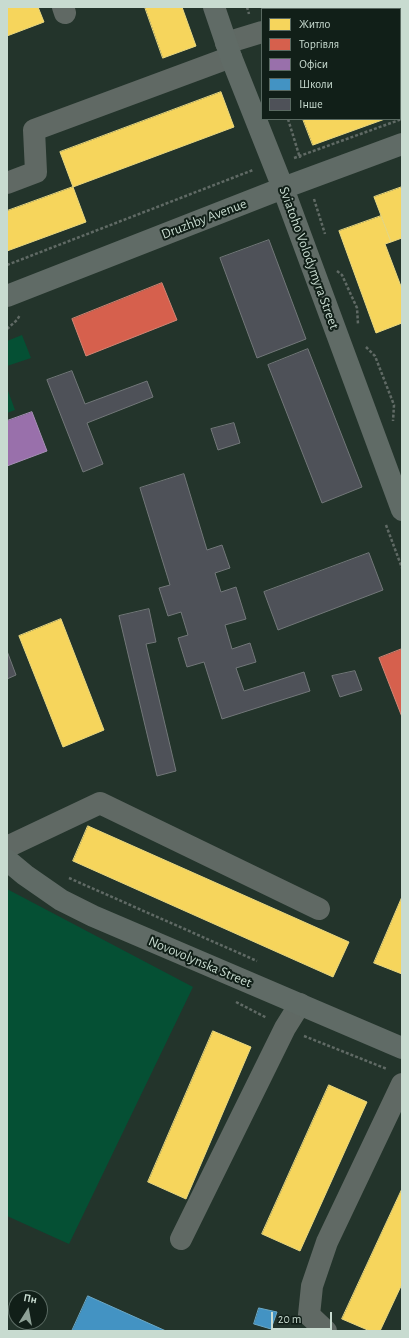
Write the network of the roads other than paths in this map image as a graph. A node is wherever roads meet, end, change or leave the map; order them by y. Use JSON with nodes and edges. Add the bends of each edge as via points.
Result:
{"nodes":[{"id":1,"x":214,"y":7,"type":"edge"},
{"id":2,"x":261,"y":33,"type":"edge"},
{"id":3,"x":229,"y":50,"type":"junction"},
{"id":4,"x":402,"y":144,"type":"edge"},
{"id":5,"x":7,"y":183,"type":"edge"},
{"id":6,"x":283,"y":188,"type":"junction"},
{"id":7,"x":7,"y":296,"type":"edge"},
{"id":8,"x":402,"y":510,"type":"edge"},
{"id":9,"x":7,"y":847,"type":"edge"},
{"id":10,"x":7,"y":860,"type":"edge"},
{"id":11,"x":318,"y":909,"type":"dead end"},
{"id":12,"x":300,"y":1004,"type":"junction"},
{"id":13,"x":402,"y":1048,"type":"edge"},
{"id":14,"x":402,"y":1084,"type":"edge"},
{"id":15,"x":181,"y":1239,"type":"dead end"},
{"id":16,"x":326,"y":1331,"type":"edge"}],
"edges":[{"from":1,"to":3,"type":"street","name":"Sviatoho Volodymyra Street"},
{"from":2,"to":3,"type":"street"},
{"from":3,"to":5,"type":"street","via":[[34,130],[36,172]]},
{"from":3,"to":6,"type":"street","name":"Sviatoho Volodymyra Street"},
{"from":4,"to":6,"type":"street","name":"Druzhby Avenue"},
{"from":6,"to":7,"type":"street","name":"Druzhby Avenue"},
{"from":6,"to":8,"type":"street","name":"Sviatoho Volodymyra Street"},
{"from":9,"to":11,"type":"street","via":[[100,803]]},
{"from":10,"to":12,"type":"street","name":"Novovolynska Street","via":[[61,900],[87,913]]},
{"from":12,"to":13,"type":"street","name":"Novovolynska Street"},
{"from":12,"to":15,"type":"street","via":[[285,1028]]},
{"from":14,"to":16,"type":"street","via":[[327,1242],[312,1286],[309,1315]]}]}
